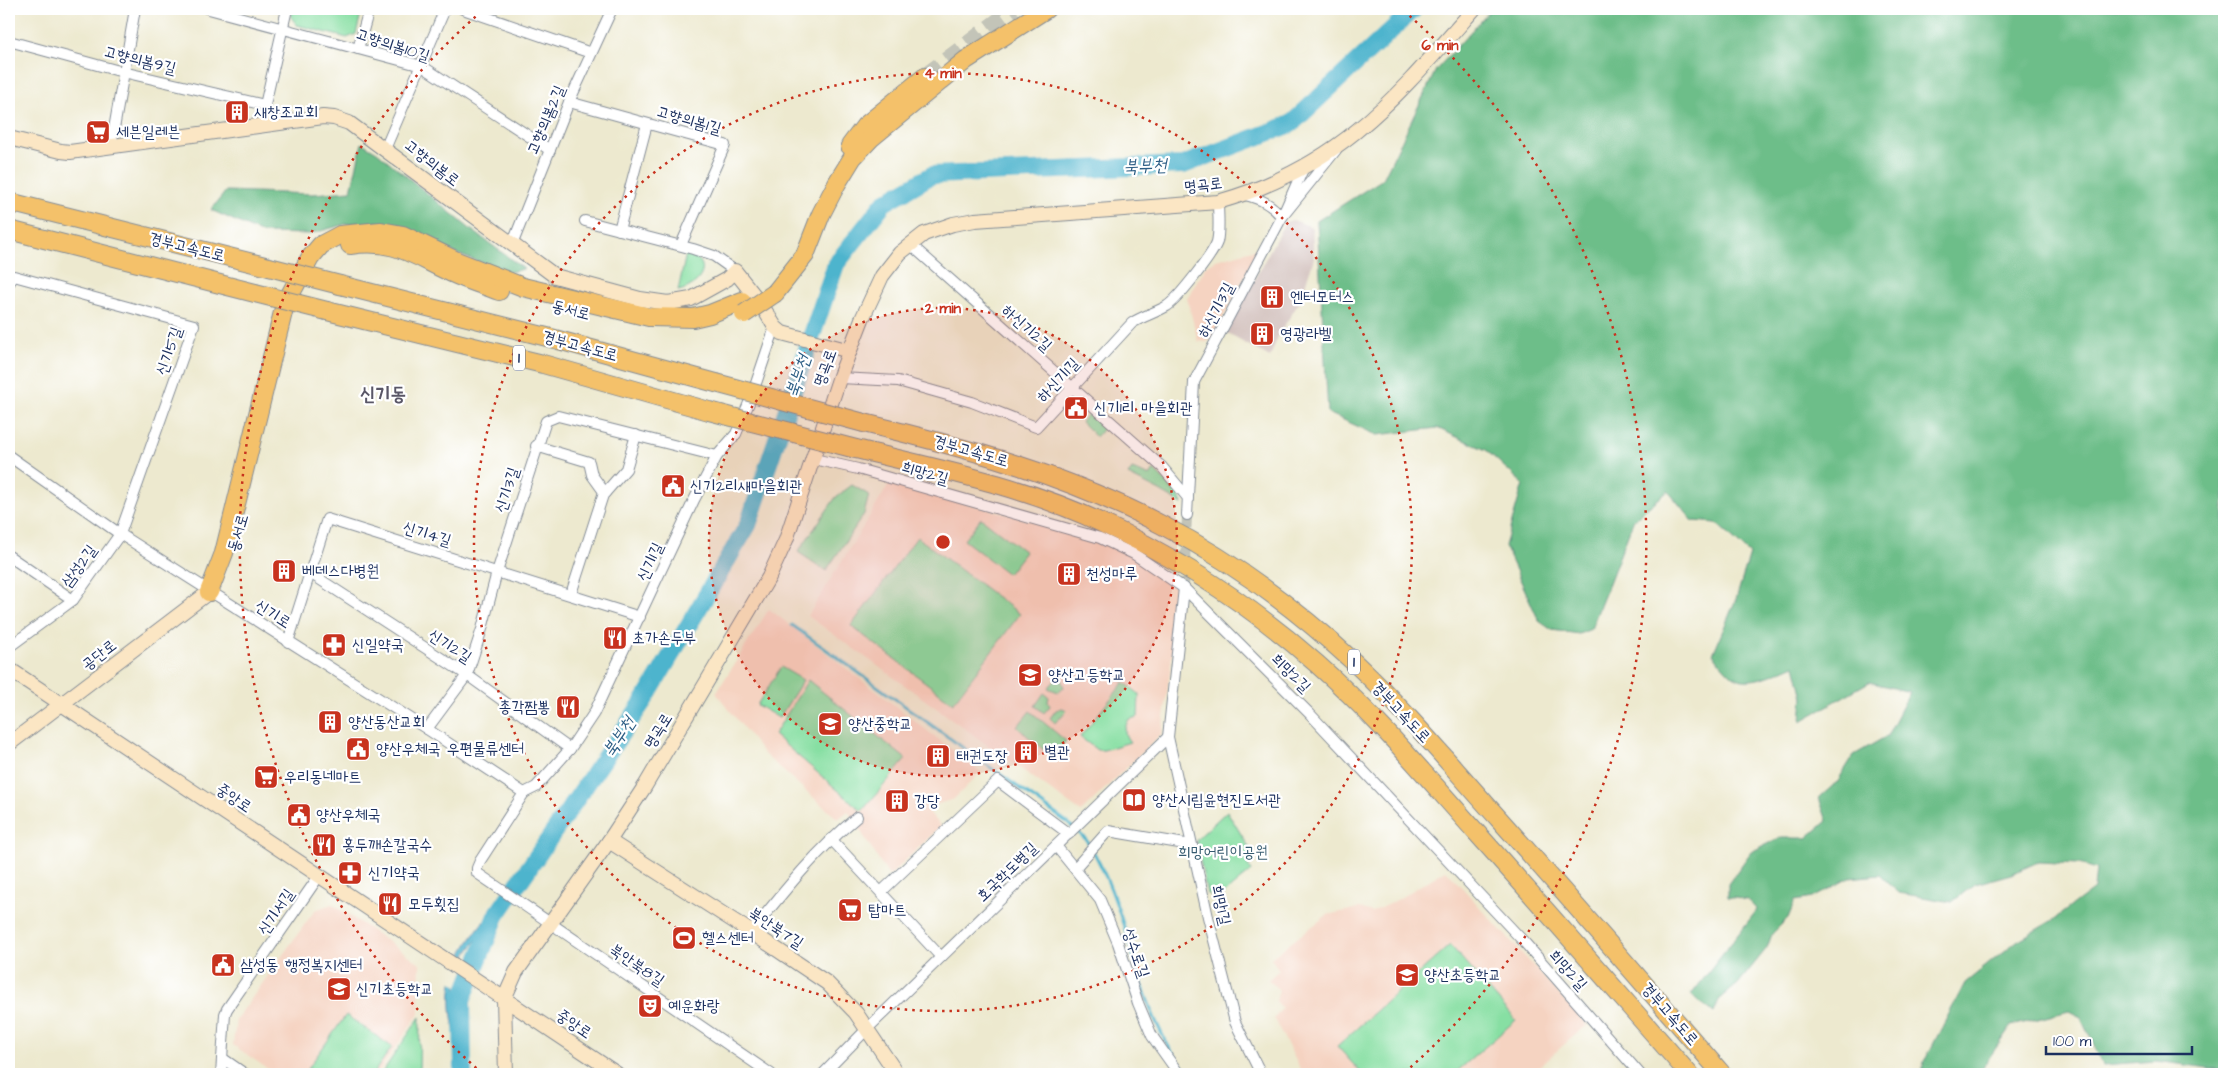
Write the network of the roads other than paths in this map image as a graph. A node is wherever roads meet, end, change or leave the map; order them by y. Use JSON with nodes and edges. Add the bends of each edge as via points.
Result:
{"nodes":[{"id":1,"x":135,"y":9,"type":"edge"},
{"id":2,"x":209,"y":9,"type":"edge"},
{"id":3,"x":287,"y":9,"type":"edge"},
{"id":4,"x":369,"y":9,"type":"edge"},
{"id":5,"x":445,"y":9,"type":"edge"},
{"id":6,"x":462,"y":9,"type":"edge"},
{"id":7,"x":612,"y":9,"type":"edge"},
{"id":8,"x":1046,"y":9,"type":"edge"},
{"id":9,"x":1474,"y":9,"type":"edge"},
{"id":10,"x":282,"y":27,"type":"junction"},
{"id":11,"x":9,"y":41,"type":"edge"},
{"id":12,"x":358,"y":48,"type":"junction"},
{"id":13,"x":591,"y":53,"type":"junction"},
{"id":14,"x":422,"y":66,"type":"junction"},
{"id":15,"x":123,"y":72,"type":"junction"},
{"id":16,"x":925,"y":76,"type":"tunnel mouth"},
{"id":17,"x":569,"y":102,"type":"junction"},
{"id":18,"x":265,"y":105,"type":"junction"},
{"id":19,"x":647,"y":124,"type":"junction"},
{"id":20,"x":266,"y":126,"type":"junction"},
{"id":21,"x":9,"y":138,"type":"edge"},
{"id":22,"x":1342,"y":143,"type":"junction"},
{"id":23,"x":111,"y":146,"type":"junction"},
{"id":24,"x":385,"y":149,"type":"junction"},
{"id":25,"x":550,"y":150,"type":"junction"},
{"id":26,"x":1304,"y":167,"type":"junction"},
{"id":27,"x":1246,"y":195,"type":"junction"},
{"id":28,"x":9,"y":202,"type":"edge"},
{"id":29,"x":1218,"y":202,"type":"junction"},
{"id":30,"x":1282,"y":217,"type":"junction"},
{"id":31,"x":585,"y":221,"type":"dead end"},
{"id":32,"x":9,"y":230,"type":"edge"},
{"id":33,"x":620,"y":230,"type":"junction"},
{"id":34,"x":910,"y":244,"type":"junction"},
{"id":35,"x":512,"y":245,"type":"junction"},
{"id":36,"x":681,"y":245,"type":"junction"},
{"id":37,"x":735,"y":271,"type":"junction"},
{"id":38,"x":11,"y":279,"type":"edge"},
{"id":39,"x":770,"y":289,"type":"junction"},
{"id":40,"x":779,"y":330,"type":"junction"},
{"id":41,"x":850,"y":350,"type":"junction"},
{"id":42,"x":840,"y":378,"type":"junction"},
{"id":43,"x":1071,"y":387,"type":"junction"},
{"id":44,"x":636,"y":435,"type":"junction"},
{"id":45,"x":536,"y":446,"type":"junction"},
{"id":46,"x":9,"y":456,"type":"edge"},
{"id":47,"x":717,"y":456,"type":"junction"},
{"id":48,"x":814,"y":459,"type":"junction"},
{"id":49,"x":605,"y":493,"type":"junction"},
{"id":50,"x":1188,"y":498,"type":"junction"},
{"id":51,"x":1187,"y":515,"type":"tunnel mouth"},
{"id":52,"x":120,"y":534,"type":"junction"},
{"id":53,"x":9,"y":556,"type":"edge"},
{"id":54,"x":496,"y":572,"type":"junction"},
{"id":55,"x":310,"y":573,"type":"junction"},
{"id":56,"x":1184,"y":588,"type":"junction"},
{"id":57,"x":209,"y":592,"type":"junction"},
{"id":58,"x":571,"y":594,"type":"junction"},
{"id":59,"x":74,"y":600,"type":"junction"},
{"id":60,"x":640,"y":617,"type":"junction"},
{"id":61,"x":288,"y":642,"type":"junction"},
{"id":62,"x":9,"y":647,"type":"edge"},
{"id":63,"x":9,"y":669,"type":"edge"},
{"id":64,"x":467,"y":675,"type":"junction"},
{"id":65,"x":62,"y":705,"type":"junction"},
{"id":66,"x":427,"y":729,"type":"junction"},
{"id":67,"x":1168,"y":737,"type":"junction"},
{"id":68,"x":9,"y":744,"type":"edge"},
{"id":69,"x":570,"y":748,"type":"junction"},
{"id":70,"x":524,"y":793,"type":"junction"},
{"id":71,"x":857,"y":817,"type":"dead end"},
{"id":72,"x":1069,"y":833,"type":"junction"},
{"id":73,"x":831,"y":839,"type":"junction"},
{"id":74,"x":609,"y":841,"type":"junction"},
{"id":75,"x":1192,"y":845,"type":"junction"},
{"id":76,"x":1056,"y":846,"type":"junction"},
{"id":77,"x":1075,"y":868,"type":"junction"},
{"id":78,"x":319,"y":876,"type":"junction"},
{"id":79,"x":881,"y":892,"type":"junction"},
{"id":80,"x":550,"y":924,"type":"junction"},
{"id":81,"x":751,"y":932,"type":"junction"},
{"id":82,"x":941,"y":957,"type":"junction"},
{"id":83,"x":504,"y":999,"type":"junction"},
{"id":84,"x":867,"y":1029,"type":"junction"},
{"id":85,"x":222,"y":1058,"type":"junction"},
{"id":86,"x":221,"y":1074,"type":"edge"},
{"id":87,"x":245,"y":1074,"type":"edge"},
{"id":88,"x":506,"y":1074,"type":"edge"},
{"id":89,"x":618,"y":1074,"type":"edge"},
{"id":90,"x":771,"y":1074,"type":"edge"},
{"id":91,"x":823,"y":1074,"type":"edge"},
{"id":92,"x":896,"y":1074,"type":"edge"},
{"id":93,"x":1179,"y":1074,"type":"edge"},
{"id":94,"x":1261,"y":1074,"type":"edge"},
{"id":95,"x":1640,"y":1074,"type":"edge"},
{"id":96,"x":1689,"y":1074,"type":"edge"},
{"id":97,"x":1722,"y":1074,"type":"edge"}],
"edges":[{"from":1,"to":15,"type":"street"},
{"from":2,"to":10,"type":"street","name":"고향의봄10길"},
{"from":3,"to":10,"type":"street"},
{"from":4,"to":12,"type":"street"},
{"from":5,"to":14,"type":"street"},
{"from":6,"to":13,"type":"street"},
{"from":7,"to":13,"type":"street","name":"고향의봄2길"},
{"from":8,"to":39,"type":"highway","name":"동서로","via":[[966,60],[871,138],[837,183],[805,255]]},
{"from":9,"to":22,"type":"street","name":"명곡로","via":[[1392,101]]},
{"from":10,"to":12,"type":"street","name":"고향의봄10길"},
{"from":10,"to":18,"type":"street"},
{"from":11,"to":15,"type":"street","name":"고향의봄9길"},
{"from":12,"to":14,"type":"street","name":"고향의봄10길"},
{"from":13,"to":17,"type":"street","name":"고향의봄2길"},
{"from":14,"to":24,"type":"street"},
{"from":14,"to":25,"type":"street","name":"고향의봄10길"},
{"from":15,"to":18,"type":"street","name":"고향의봄9길"},
{"from":15,"to":23,"type":"street"},
{"from":16,"to":39,"type":"highway","name":"동서로","via":[[866,126],[840,158],[810,210],[796,246]]},
{"from":17,"to":19,"type":"street","name":"고향의봄1길"},
{"from":17,"to":25,"type":"street","name":"고향의봄2길"},
{"from":18,"to":20,"type":"street"},
{"from":19,"to":33,"type":"street"},
{"from":19,"to":36,"type":"street","name":"고향의봄1길","via":[[725,145]]},
{"from":20,"to":23,"type":"street","name":"고향의봄로"},
{"from":20,"to":24,"type":"street","name":"고향의봄로","via":[[334,118],[349,124]]},
{"from":21,"to":23,"type":"street","name":"고향의봄로","via":[[65,152]]},
{"from":22,"to":26,"type":"street","name":"명곡로"},
{"from":22,"to":30,"type":"street","name":"하신기3길"},
{"from":24,"to":35,"type":"street","name":"고향의봄로"},
{"from":25,"to":35,"type":"street","name":"고향의봄2길"},
{"from":26,"to":27,"type":"street","name":"명곡로"},
{"from":26,"to":30,"type":"street"},
{"from":27,"to":29,"type":"street","name":"명곡로"},
{"from":27,"to":30,"type":"street","via":[[1262,199]]},
{"from":28,"to":97,"type":"highway","name":"경부고속도로","number":"1","bridge":true,"via":[[551,338],[969,448],[1079,486],[1164,526],[1276,598],[1355,664],[1397,706]]},
{"from":29,"to":34,"type":"street","name":"명곡로","via":[[975,220],[937,229]]},
{"from":29,"to":43,"type":"street","name":"하신기1길","via":[[1217,242],[1186,287],[1169,304],[1132,323]]},
{"from":30,"to":50,"type":"street","name":"하신기3길","via":[[1194,382]]},
{"from":31,"to":33,"type":"street"},
{"from":32,"to":96,"type":"highway","name":"경부고속도로","number":"1","bridge":true,"via":[[543,364],[709,411],[978,478],[1093,518],[1180,563],[1274,628],[1318,665],[1381,727]]},
{"from":33,"to":36,"type":"street"},
{"from":34,"to":41,"type":"street","name":"명곡로","via":[[882,276]]},
{"from":34,"to":43,"type":"street","name":"하신기2길"},
{"from":35,"to":37,"type":"street","name":"고향의봄로","via":[[555,276],[659,302],[691,299]]},
{"from":36,"to":37,"type":"street","via":[[714,256]]},
{"from":37,"to":40,"type":"street"},
{"from":38,"to":52,"type":"street","name":"신기5길","via":[[194,325]]},
{"from":39,"to":57,"type":"highway","name":"동서로","via":[[743,308],[693,318],[649,318],[523,287],[403,235],[381,230],[340,235],[321,245],[310,258],[285,304],[224,553]]},
{"from":40,"to":41,"type":"street"},
{"from":40,"to":47,"type":"street","name":"신기1길","via":[[736,434]]},
{"from":41,"to":42,"type":"street","name":"명곡로"},
{"from":42,"to":43,"type":"street","name":"하신기1길","via":[[898,381],[972,402],[1036,427]]},
{"from":42,"to":48,"type":"street","name":"명곡로"},
{"from":43,"to":50,"type":"street","name":"하신기2길","via":[[1162,467]]},
{"from":44,"to":45,"type":"street","name":"신기3길","via":[[558,416],[546,421]]},
{"from":44,"to":47,"type":"street","name":"신기3길"},
{"from":44,"to":49,"type":"street","via":[[626,469]]},
{"from":45,"to":49,"type":"street","via":[[589,462],[592,476]]},
{"from":45,"to":54,"type":"street","name":"신기3길"},
{"from":46,"to":52,"type":"street","name":"신기로"},
{"from":47,"to":60,"type":"street","name":"신기1길"},
{"from":48,"to":56,"type":"street","name":"희망2길","via":[[1092,535],[1134,554]]},
{"from":48,"to":74,"type":"street","name":"명곡로","via":[[786,540],[768,577],[689,714]]},
{"from":49,"to":58,"type":"street"},
{"from":50,"to":51,"type":"street","name":"하신기3길"},
{"from":52,"to":57,"type":"street","name":"신기로"},
{"from":52,"to":59,"type":"street","name":"삼성2길"},
{"from":53,"to":59,"type":"street"},
{"from":54,"to":55,"type":"street","name":"신기4길","via":[[327,519]]},
{"from":54,"to":58,"type":"street","name":"신기4길"},
{"from":54,"to":64,"type":"street","name":"신기3길"},
{"from":55,"to":61,"type":"street","name":"신기4길"},
{"from":55,"to":64,"type":"street","name":"신기2길"},
{"from":56,"to":67,"type":"street","name":"희망1길"},
{"from":56,"to":95,"type":"street","name":"희망2길","via":[[1319,723],[1525,944]]},
{"from":57,"to":61,"type":"street","name":"신기로"},
{"from":57,"to":65,"type":"street","name":"공단로"},
{"from":58,"to":60,"type":"street","name":"신기4길"},
{"from":59,"to":62,"type":"street","name":"삼성2길"},
{"from":60,"to":69,"type":"street","name":"신기1길","via":[[594,713]]},
{"from":61,"to":66,"type":"street","name":"신기로"},
{"from":63,"to":65,"type":"street","name":"중앙로"},
{"from":64,"to":66,"type":"street","name":"신기3길"},
{"from":64,"to":69,"type":"street","name":"신기2길"},
{"from":65,"to":68,"type":"street","name":"공단로"},
{"from":65,"to":78,"type":"street","name":"중앙로"},
{"from":66,"to":70,"type":"street","name":"신기로"},
{"from":67,"to":72,"type":"street","name":"호국학도병길"},
{"from":67,"to":75,"type":"street","name":"희망1길"},
{"from":69,"to":70,"type":"street","name":"신기1길","via":[[536,787]]},
{"from":70,"to":80,"type":"street","name":"북안북8길","via":[[477,868],[478,873]]},
{"from":71,"to":73,"type":"street"},
{"from":72,"to":76,"type":"street","name":"호국학도병길"},
{"from":72,"to":79,"type":"street","via":[[998,781]]},
{"from":73,"to":79,"type":"street"},
{"from":73,"to":81,"type":"street","via":[[805,865]]},
{"from":74,"to":80,"type":"street","name":"명곡로"},
{"from":74,"to":81,"type":"street","name":"북안북7길"},
{"from":75,"to":77,"type":"street","via":[[1108,831]]},
{"from":75,"to":94,"type":"street","name":"희망1길","via":[[1235,1022]]},
{"from":76,"to":77,"type":"street","name":"성수로길"},
{"from":76,"to":82,"type":"street","name":"호국학도병길"},
{"from":77,"to":93,"type":"street","name":"성수로길","via":[[1100,900],[1152,1036]]},
{"from":78,"to":83,"type":"street","name":"중앙로"},
{"from":78,"to":85,"type":"street","name":"신기서길","via":[[227,1009]]},
{"from":79,"to":82,"type":"street"},
{"from":80,"to":83,"type":"street","name":"명곡로","via":[[516,972]]},
{"from":80,"to":90,"type":"street","name":"북안북8길"},
{"from":81,"to":84,"type":"street","name":"북안북7길","via":[[825,982],[843,998]]},
{"from":82,"to":84,"type":"street","name":"호국학도병길"},
{"from":83,"to":88,"type":"street","name":"명곡로"},
{"from":83,"to":89,"type":"street","name":"중앙로"},
{"from":84,"to":91,"type":"street","name":"호국학도병길"},
{"from":84,"to":92,"type":"street","name":"북안북7길"},
{"from":85,"to":86,"type":"street","name":"신기서길"},
{"from":85,"to":87,"type":"street"}]}
